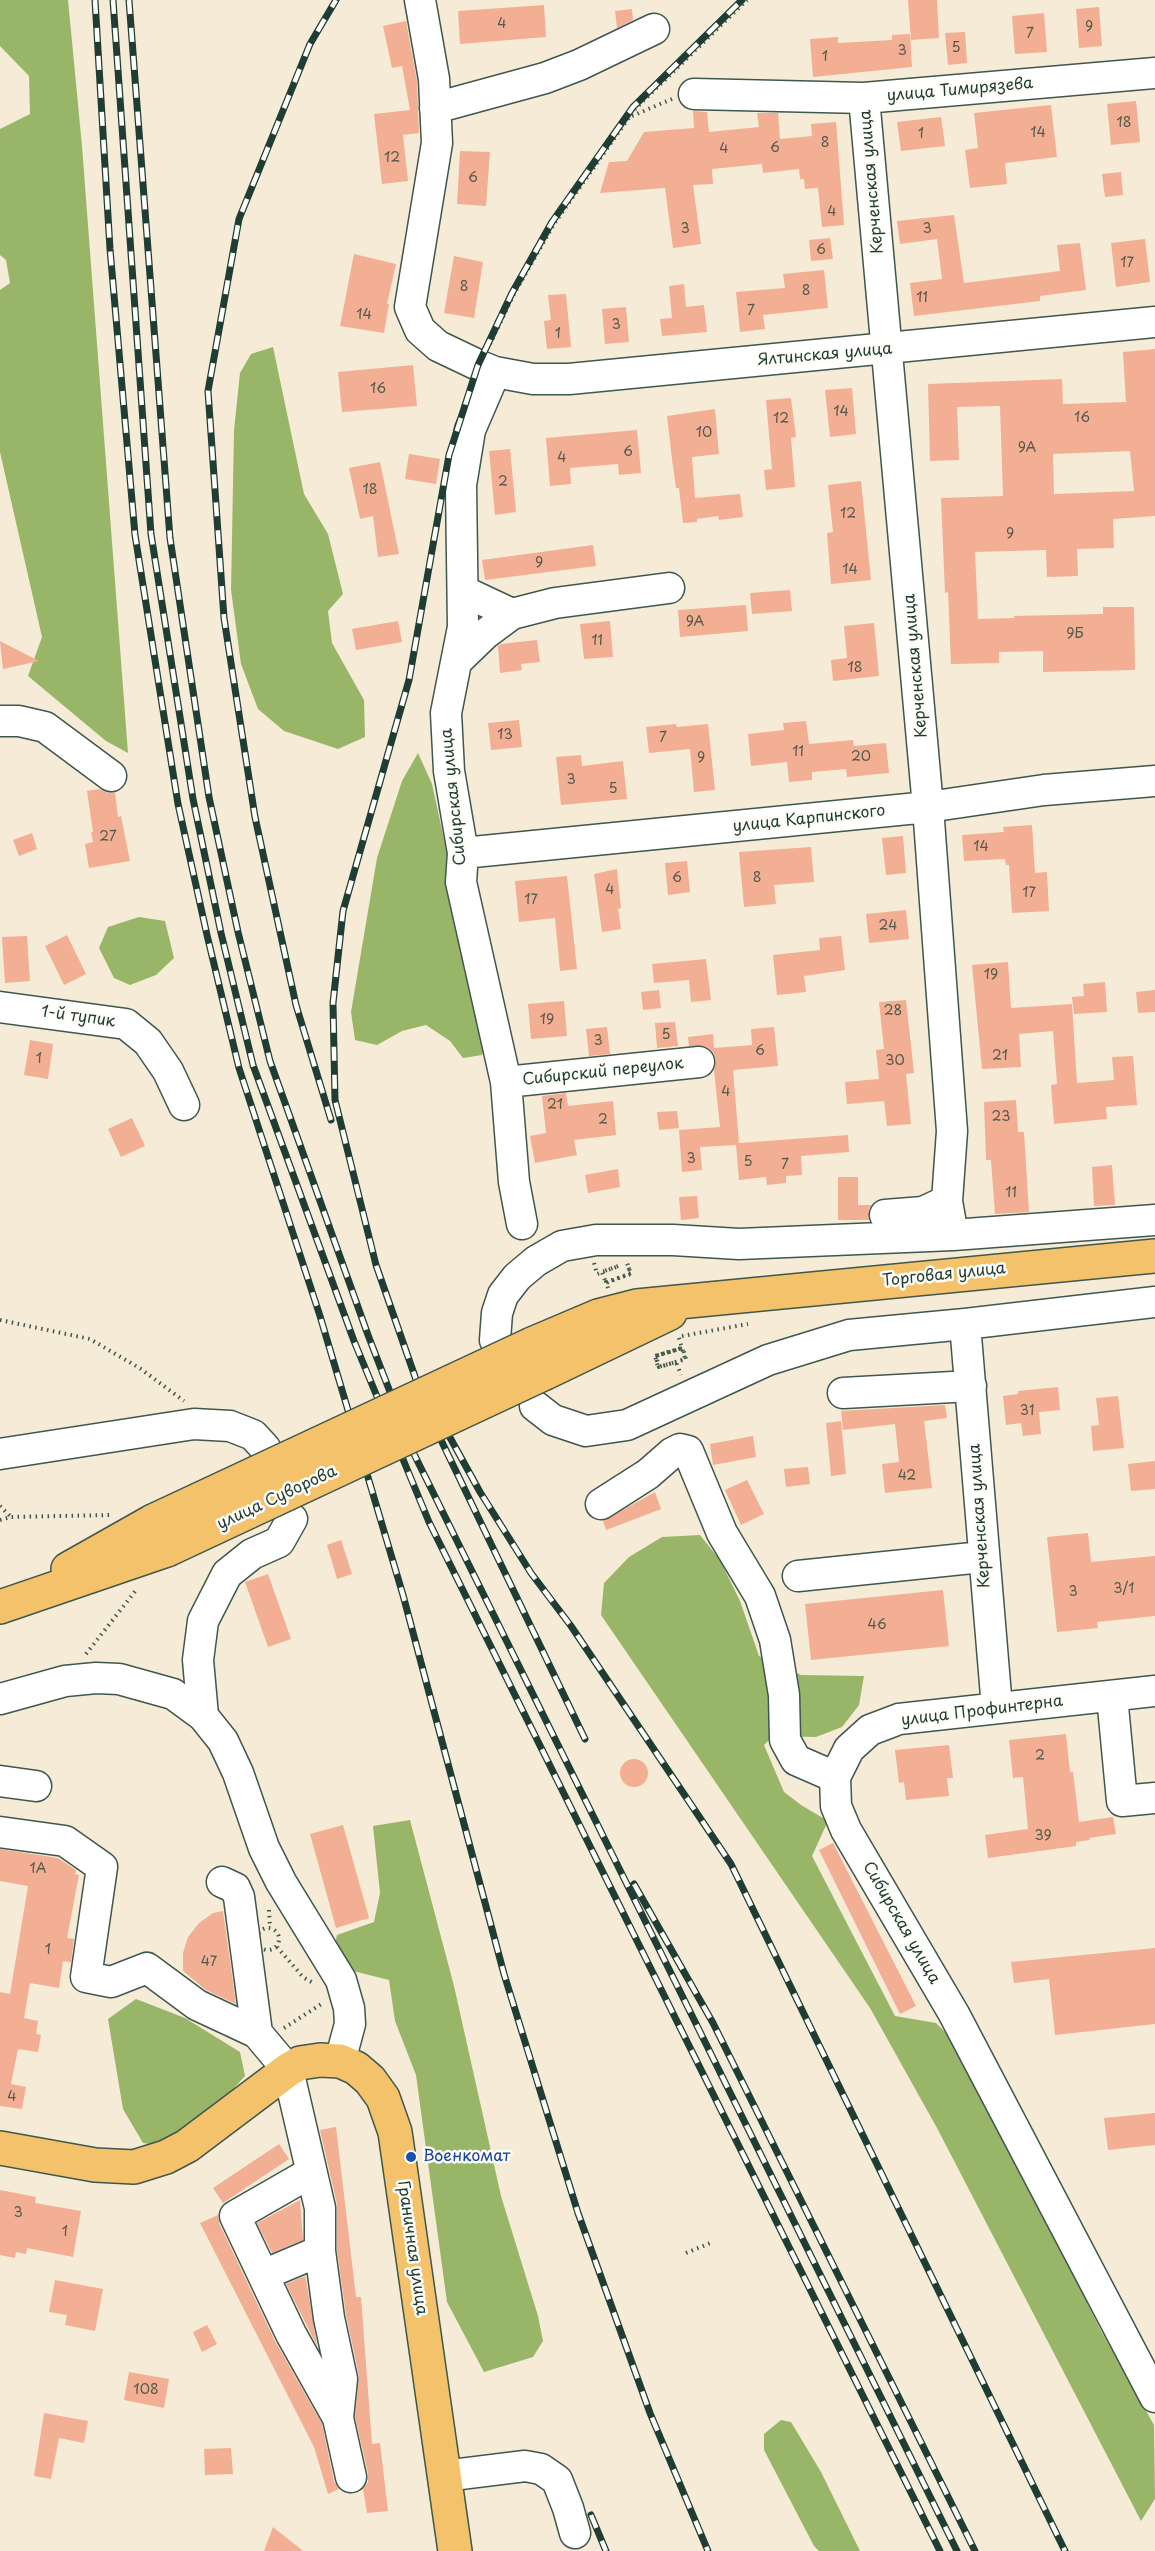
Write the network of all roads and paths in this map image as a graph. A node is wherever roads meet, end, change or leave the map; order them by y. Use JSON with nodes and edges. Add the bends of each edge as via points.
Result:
{"nodes":[{"id":1,"x":420,"y":0,"type":"edge"},
{"id":2,"x":747,"y":0,"type":"edge"},
{"id":3,"x":654,"y":29,"type":"dead end"},
{"id":4,"x":1155,"y":73,"type":"edge"},
{"id":5,"x":694,"y":94,"type":"joint"},
{"id":6,"x":864,"y":98,"type":"junction"},
{"id":7,"x":435,"y":108,"type":"junction"},
{"id":8,"x":630,"y":117,"type":"junction"},
{"id":9,"x":1155,"y":322,"type":"edge"},
{"id":10,"x":888,"y":349,"type":"junction"},
{"id":11,"x":487,"y":369,"type":"junction"},
{"id":12,"x":669,"y":588,"type":"dead end"},
{"id":13,"x":463,"y":591,"type":"junction"},
{"id":14,"x":512,"y":614,"type":"junction"},
{"id":15,"x":458,"y":660,"type":"junction"},
{"id":16,"x":0,"y":721,"type":"edge"},
{"id":17,"x":111,"y":776,"type":"dead end"},
{"id":18,"x":1155,"y":781,"type":"edge"},
{"id":19,"x":928,"y":807,"type":"junction"},
{"id":20,"x":462,"y":853,"type":"junction"},
{"id":21,"x":0,"y":1007,"type":"edge"},
{"id":22,"x":699,"y":1062,"type":"dead end"},
{"id":23,"x":506,"y":1082,"type":"junction"},
{"id":24,"x":184,"y":1105,"type":"dead end"},
{"id":25,"x":947,"y":1201,"type":"junction"},
{"id":26,"x":885,"y":1215,"type":"dead end"},
{"id":27,"x":1155,"y":1220,"type":"edge"},
{"id":28,"x":522,"y":1224,"type":"dead end"},
{"id":29,"x":953,"y":1235,"type":"junction"},
{"id":30,"x":1155,"y":1256,"type":"edge"},
{"id":31,"x":597,"y":1274,"type":"dead end"},
{"id":32,"x":610,"y":1292,"type":"dead end"},
{"id":33,"x":1155,"y":1302,"type":"edge"},
{"id":34,"x":0,"y":1320,"type":"edge"},
{"id":35,"x":965,"y":1324,"type":"junction"},
{"id":36,"x":679,"y":1338,"type":"dead end"},
{"id":37,"x":495,"y":1340,"type":"dead end"},
{"id":38,"x":538,"y":1359,"type":"joint"},
{"id":39,"x":676,"y":1362,"type":"dead end"},
{"id":40,"x":971,"y":1386,"type":"junction"},
{"id":41,"x":843,"y":1393,"type":"dead end"},
{"id":42,"x":190,"y":1406,"type":"dead end"},
{"id":43,"x":535,"y":1406,"type":"dead end"},
{"id":44,"x":265,"y":1448,"type":"dead end"},
{"id":45,"x":0,"y":1454,"type":"edge"},
{"id":46,"x":600,"y":1504,"type":"dead end"},
{"id":47,"x":0,"y":1506,"type":"edge"},
{"id":48,"x":115,"y":1514,"type":"dead end"},
{"id":49,"x":11,"y":1517,"type":"junction"},
{"id":50,"x":0,"y":1520,"type":"edge"},
{"id":51,"x":292,"y":1520,"type":"dead end"},
{"id":52,"x":982,"y":1557,"type":"junction"},
{"id":53,"x":798,"y":1576,"type":"dead end"},
{"id":54,"x":137,"y":1588,"type":"dead end"},
{"id":55,"x":1,"y":1607,"type":"edge"},
{"id":56,"x":64,"y":1681,"type":"junction"},
{"id":57,"x":1155,"y":1691,"type":"edge"},
{"id":58,"x":1112,"y":1696,"type":"junction"},
{"id":59,"x":0,"y":1699,"type":"edge"},
{"id":60,"x":997,"y":1708,"type":"junction"},
{"id":61,"x":203,"y":1716,"type":"junction"},
{"id":62,"x":835,"y":1777,"type":"junction"},
{"id":63,"x":0,"y":1780,"type":"edge"},
{"id":64,"x":36,"y":1786,"type":"dead end"},
{"id":65,"x":1155,"y":1798,"type":"edge"},
{"id":66,"x":0,"y":1832,"type":"edge"},
{"id":67,"x":222,"y":1882,"type":"dead end"},
{"id":68,"x":277,"y":1947,"type":"dead end"},
{"id":69,"x":341,"y":1992,"type":"junction"},
{"id":70,"x":261,"y":2037,"type":"junction"},
{"id":71,"x":340,"y":2061,"type":"junction"},
{"id":72,"x":288,"y":2070,"type":"junction"},
{"id":73,"x":0,"y":2148,"type":"edge"},
{"id":74,"x":310,"y":2172,"type":"junction"},
{"id":75,"x":713,"y":2242,"type":"dead end"},
{"id":76,"x":320,"y":2251,"type":"junction"},
{"id":77,"x":686,"y":2253,"type":"dead end"},
{"id":78,"x":263,"y":2275,"type":"junction"},
{"id":79,"x":329,"y":2318,"type":"junction"},
{"id":80,"x":291,"y":2334,"type":"junction"},
{"id":81,"x":1155,"y":2397,"type":"edge"},
{"id":82,"x":338,"y":2418,"type":"junction"},
{"id":83,"x":444,"y":2476,"type":"junction"},
{"id":84,"x":351,"y":2477,"type":"dead end"},
{"id":85,"x":575,"y":2533,"type":"dead end"},
{"id":86,"x":456,"y":2551,"type":"edge"}],
"edges":[{"from":1,"to":7,"type":"street","name":"Ялтинская улица"},
{"from":2,"to":8,"type":"path"},
{"from":3,"to":7,"type":"street","via":[[545,78]]},
{"from":4,"to":6,"type":"street","name":"улица Тимирязева"},
{"from":5,"to":6,"type":"street","name":"улица Тимирязева"},
{"from":5,"to":8,"type":"path"},
{"from":6,"to":10,"type":"street","name":"Керченская улица"},
{"from":7,"to":11,"type":"street","name":"Ялтинская улица","via":[[437,143],[410,308],[420,330],[438,346]]},
{"from":8,"to":11,"type":"path","via":[[554,224],[514,294]]},
{"from":9,"to":10,"type":"street","name":"Ялтинская улица"},
{"from":10,"to":11,"type":"street","name":"Ялтинская улица","via":[[569,379],[533,379]]},
{"from":10,"to":19,"type":"street","name":"Керченская улица"},
{"from":11,"to":13,"type":"street","name":"Сибирская улица","via":[[470,430],[461,485]]},
{"from":12,"to":14,"type":"street","via":[[555,603]]},
{"from":13,"to":14,"type":"street"},
{"from":13,"to":15,"type":"street","name":"Сибирская улица"},
{"from":14,"to":15,"type":"street"},
{"from":15,"to":20,"type":"street","name":"Сибирская улица","via":[[446,714],[449,771]]},
{"from":16,"to":17,"type":"street","via":[[45,727]]},
{"from":18,"to":19,"type":"street","name":"улица Карпинского","via":[[1044,790]]},
{"from":19,"to":20,"type":"street","name":"улица Карпинского"},
{"from":19,"to":25,"type":"street","name":"Керченская улица","via":[[952,1131]]},
{"from":20,"to":23,"type":"street","name":"Сибирская улица","via":[[461,882]]},
{"from":21,"to":24,"type":"street","name":"1-й тупик","via":[[126,1024],[148,1042]]},
{"from":22,"to":23,"type":"street","name":"Сибирский переулок"},
{"from":23,"to":28,"type":"street","name":"Сибирская улица","via":[[514,1182]]},
{"from":25,"to":26,"type":"street","via":[[923,1212]]},
{"from":25,"to":29,"type":"street","name":"Керченская улица"},
{"from":27,"to":29,"type":"street"},
{"from":29,"to":37,"type":"street","via":[[739,1244],[596,1240],[562,1246],[536,1261],[503,1295],[496,1313]]},
{"from":30,"to":38,"type":"main road","name":"Торговая улица","via":[[637,1306],[598,1316]]},
{"from":31,"to":32,"type":"path","via":[[607,1270],[617,1266],[627,1263],[631,1274],[622,1276],[614,1280],[606,1283],[602,1272],[610,1269],[619,1266],[627,1262],[631,1274],[614,1280],[606,1282]]},
{"from":33,"to":35,"type":"street"},
{"from":34,"to":42,"type":"path","via":[[90,1339]]},
{"from":35,"to":40,"type":"street","name":"Керченская улица"},
{"from":35,"to":43,"type":"street","via":[[849,1335],[810,1345],[768,1360],[627,1425],[586,1431],[554,1420]]},
{"from":36,"to":39,"type":"path","via":[[682,1348],[656,1356],[659,1367],[685,1359],[682,1348],[655,1356],[658,1367],[668,1365],[686,1359],[682,1348],[673,1350],[655,1356],[658,1367],[667,1365]]},
{"from":38,"to":55,"type":"main road","name":"улица Суворова","bridge":true},
{"from":40,"to":41,"type":"street"},
{"from":40,"to":52,"type":"street","name":"Керченская улица"},
{"from":44,"to":45,"type":"street","via":[[253,1435],[230,1426],[194,1424]]},
{"from":46,"to":62,"type":"street","via":[[648,1474],[672,1453],[688,1451],[722,1533],[760,1596],[768,1618],[784,1695],[785,1740],[796,1760]]},
{"from":47,"to":49,"type":"path"},
{"from":48,"to":49,"type":"path"},
{"from":49,"to":50,"type":"path"},
{"from":51,"to":61,"type":"street","via":[[279,1542],[252,1554],[227,1574],[203,1621],[198,1660]]},
{"from":52,"to":53,"type":"street"},
{"from":52,"to":60,"type":"street","name":"Керченская улица"},
{"from":54,"to":56,"type":"path"},
{"from":56,"to":59,"type":"street"},
{"from":56,"to":61,"type":"street","via":[[108,1678],[146,1685],[173,1694]]},
{"from":57,"to":58,"type":"street","name":"улица Профинтерна"},
{"from":58,"to":60,"type":"street","name":"улица Профинтерна"},
{"from":58,"to":65,"type":"street","via":[[1122,1801]]},
{"from":60,"to":62,"type":"street","name":"улица Профинтерна","via":[[899,1719],[870,1730],[849,1749]]},
{"from":61,"to":69,"type":"street","via":[[223,1741],[268,1857],[341,1980]]},
{"from":62,"to":81,"type":"street","name":"Сибирская улица","via":[[836,1806],[846,1830],[954,2014]]},
{"from":63,"to":64,"type":"street"},
{"from":66,"to":70,"type":"street","via":[[65,1841],[102,1867],[86,1977],[111,1982],[147,1968],[197,2005]]},
{"from":67,"to":70,"type":"street","via":[[235,1888],[239,1897]]},
{"from":68,"to":69,"type":"path","via":[[303,1977]]},
{"from":69,"to":70,"type":"path"},
{"from":69,"to":71,"type":"street","via":[[349,2008],[350,2025]]},
{"from":70,"to":72,"type":"street"},
{"from":71,"to":72,"type":"main road","via":[[300,2063]]},
{"from":71,"to":83,"type":"main road","name":"Граничная улица","via":[[370,2080],[383,2098],[395,2132]]},
{"from":72,"to":73,"type":"main road","via":[[187,2146],[134,2167],[95,2165]]},
{"from":72,"to":74,"type":"street"},
{"from":74,"to":76,"type":"street","via":[[320,2208]]},
{"from":74,"to":78,"type":"street","via":[[235,2216]]},
{"from":75,"to":77,"type":"path"},
{"from":76,"to":78,"type":"street"},
{"from":76,"to":79,"type":"street"},
{"from":78,"to":80,"type":"street"},
{"from":79,"to":80,"type":"street"},
{"from":79,"to":82,"type":"street","via":[[342,2379]]},
{"from":80,"to":82,"type":"street"},
{"from":82,"to":84,"type":"street"},
{"from":83,"to":85,"type":"street","via":[[525,2466],[541,2469],[557,2480]]},
{"from":83,"to":86,"type":"main road","name":"Граничная улица"}]}
